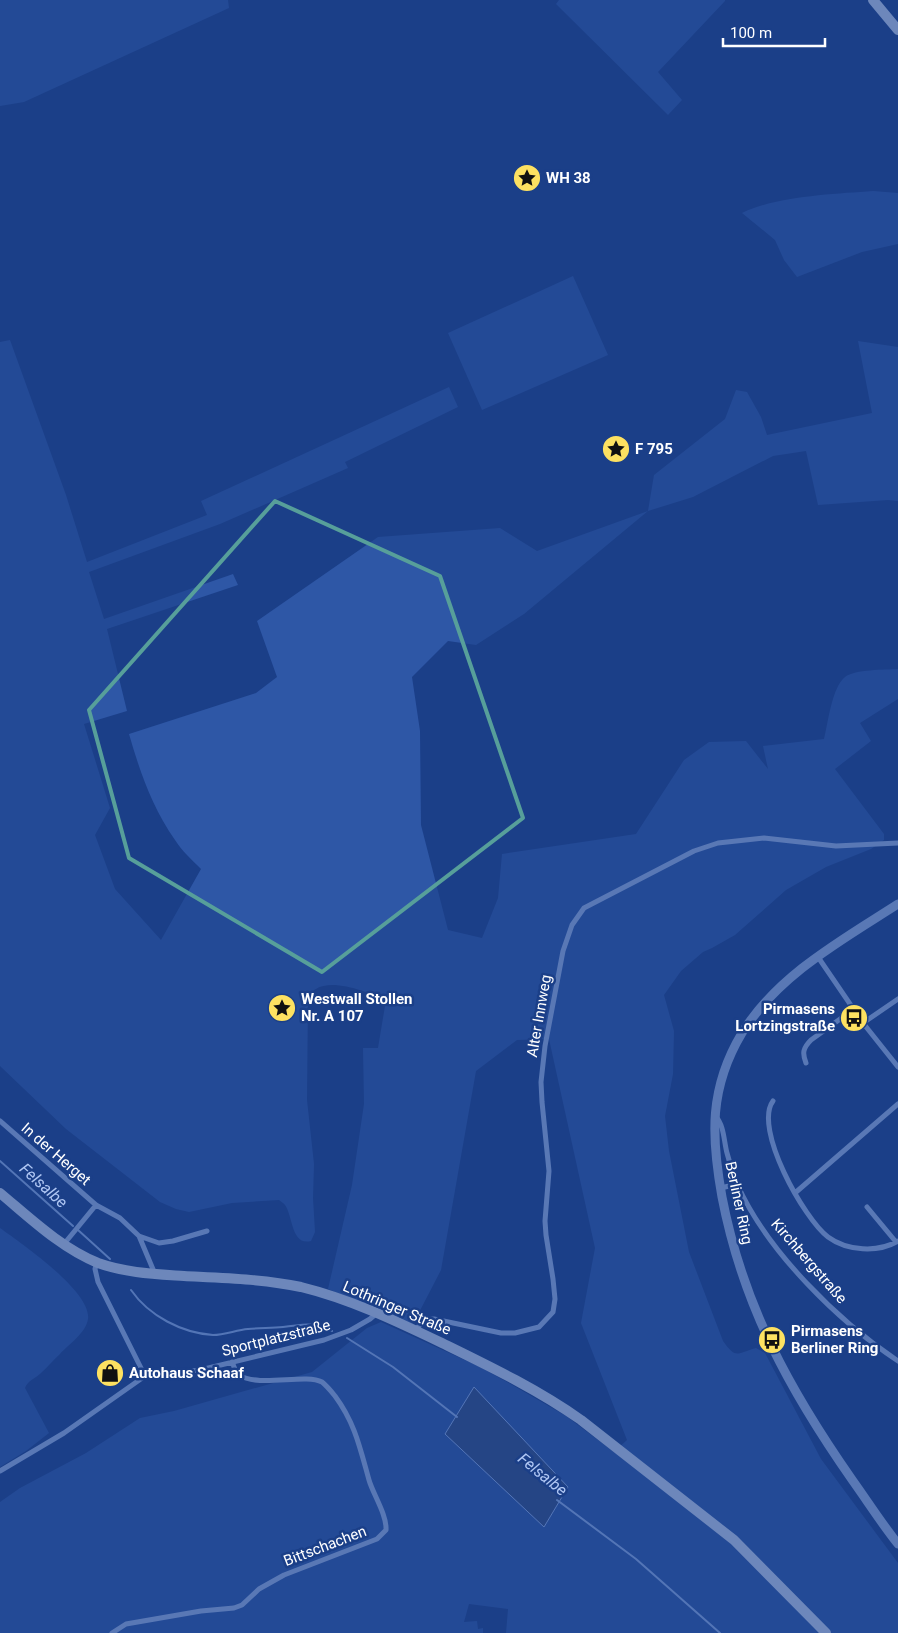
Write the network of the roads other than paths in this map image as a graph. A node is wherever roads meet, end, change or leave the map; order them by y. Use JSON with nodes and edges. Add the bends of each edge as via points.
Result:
{"nodes":[{"id":1,"x":873,"y":0,"type":"edge"},
{"id":2,"x":898,"y":30,"type":"edge"},
{"id":3,"x":898,"y":843,"type":"edge"},
{"id":4,"x":898,"y":904,"type":"edge"},
{"id":5,"x":818,"y":956,"type":"junction"},
{"id":6,"x":898,"y":999,"type":"edge"},
{"id":7,"x":854,"y":1009,"type":"junction"},
{"id":8,"x":864,"y":1023,"type":"junction"},
{"id":9,"x":806,"y":1063,"type":"dead end"},
{"id":10,"x":898,"y":1067,"type":"edge"},
{"id":11,"x":773,"y":1101,"type":"dead end"},
{"id":12,"x":898,"y":1104,"type":"edge"},
{"id":13,"x":714,"y":1116,"type":"junction"},
{"id":14,"x":0,"y":1121,"type":"edge"},
{"id":15,"x":738,"y":1184,"type":"junction"},
{"id":16,"x":721,"y":1188,"type":"junction"},
{"id":17,"x":0,"y":1192,"type":"edge"},
{"id":18,"x":795,"y":1193,"type":"junction"},
{"id":19,"x":96,"y":1205,"type":"junction"},
{"id":20,"x":867,"y":1207,"type":"dead end"},
{"id":21,"x":207,"y":1231,"type":"dead end"},
{"id":22,"x":139,"y":1236,"type":"junction"},
{"id":23,"x":64,"y":1244,"type":"junction"},
{"id":24,"x":897,"y":1244,"type":"edge"},
{"id":25,"x":97,"y":1262,"type":"junction"},
{"id":26,"x":155,"y":1274,"type":"junction"},
{"id":27,"x":377,"y":1313,"type":"junction"},
{"id":28,"x":414,"y":1330,"type":"junction"},
{"id":29,"x":898,"y":1361,"type":"edge"},
{"id":30,"x":232,"y":1362,"type":"junction"},
{"id":31,"x":145,"y":1376,"type":"junction"},
{"id":32,"x":0,"y":1471,"type":"edge"},
{"id":33,"x":898,"y":1544,"type":"edge"},
{"id":34,"x":112,"y":1633,"type":"edge"},
{"id":35,"x":826,"y":1633,"type":"edge"}],
"edges":[{"from":1,"to":2,"type":"main road"},
{"from":3,"to":28,"type":"street","name":"Alter Innweg","via":[[836,846],[764,838],[718,843],[694,851],[584,908],[572,925],[563,951],[541,1082],[549,1163],[545,1221],[555,1299],[553,1312],[539,1327],[515,1333],[501,1333],[434,1318]]},
{"from":4,"to":5,"type":"street","name":"Berliner Ring"},
{"from":5,"to":7,"type":"street"},
{"from":5,"to":13,"type":"street","name":"Berliner Ring","via":[[762,1007],[742,1033],[723,1076]]},
{"from":6,"to":8,"type":"street"},
{"from":7,"to":8,"type":"street"},
{"from":7,"to":9,"type":"street","via":[[805,1046]]},
{"from":8,"to":10,"type":"street"},
{"from":11,"to":18,"type":"street","via":[[768,1117],[770,1134]]},
{"from":12,"to":18,"type":"street"},
{"from":13,"to":15,"type":"street","name":"Kirchbergstraße","via":[[721,1124]]},
{"from":13,"to":16,"type":"street","name":"Berliner Ring","via":[[714,1146]]},
{"from":14,"to":19,"type":"street","name":"In der Herget"},
{"from":15,"to":16,"type":"street"},
{"from":15,"to":29,"type":"street","name":"Kirchbergstraße","via":[[757,1221],[796,1270],[853,1327]]},
{"from":16,"to":33,"type":"street","name":"Berliner Ring","via":[[742,1276],[770,1346],[833,1452]]},
{"from":17,"to":23,"type":"main road","name":"Lothringer Straße"},
{"from":18,"to":24,"type":"street","via":[[813,1221],[836,1242],[862,1248]]},
{"from":19,"to":22,"type":"street","name":"In der Herget","via":[[120,1218]]},
{"from":19,"to":23,"type":"street","name":"In der Herget"},
{"from":20,"to":24,"type":"street"},
{"from":21,"to":22,"type":"street","name":"In der Herget","via":[[159,1243]]},
{"from":22,"to":26,"type":"street","name":"In der Herget"},
{"from":23,"to":25,"type":"main road","name":"Lothringer Straße"},
{"from":25,"to":26,"type":"main road","name":"Lothringer Straße","via":[[131,1272]]},
{"from":25,"to":31,"type":"street","via":[[98,1282]]},
{"from":26,"to":27,"type":"main road","name":"Lothringer Straße","via":[[288,1285],[319,1292]]},
{"from":27,"to":28,"type":"main road","name":"Lothringer Straße"},
{"from":27,"to":30,"type":"street","name":"Sportplatzstraße","via":[[361,1325],[330,1339]]},
{"from":28,"to":35,"type":"main road","name":"Lothringer Straße","via":[[505,1374],[570,1413],[723,1530]]},
{"from":30,"to":31,"type":"street","name":"Sportplatzstraße"},
{"from":30,"to":34,"type":"street","name":"Bittschachen","via":[[236,1372],[247,1378],[316,1380],[328,1387],[342,1406],[358,1439],[386,1530],[377,1539],[284,1575],[242,1605],[126,1624]]},
{"from":31,"to":32,"type":"street","via":[[64,1433]]}]}
